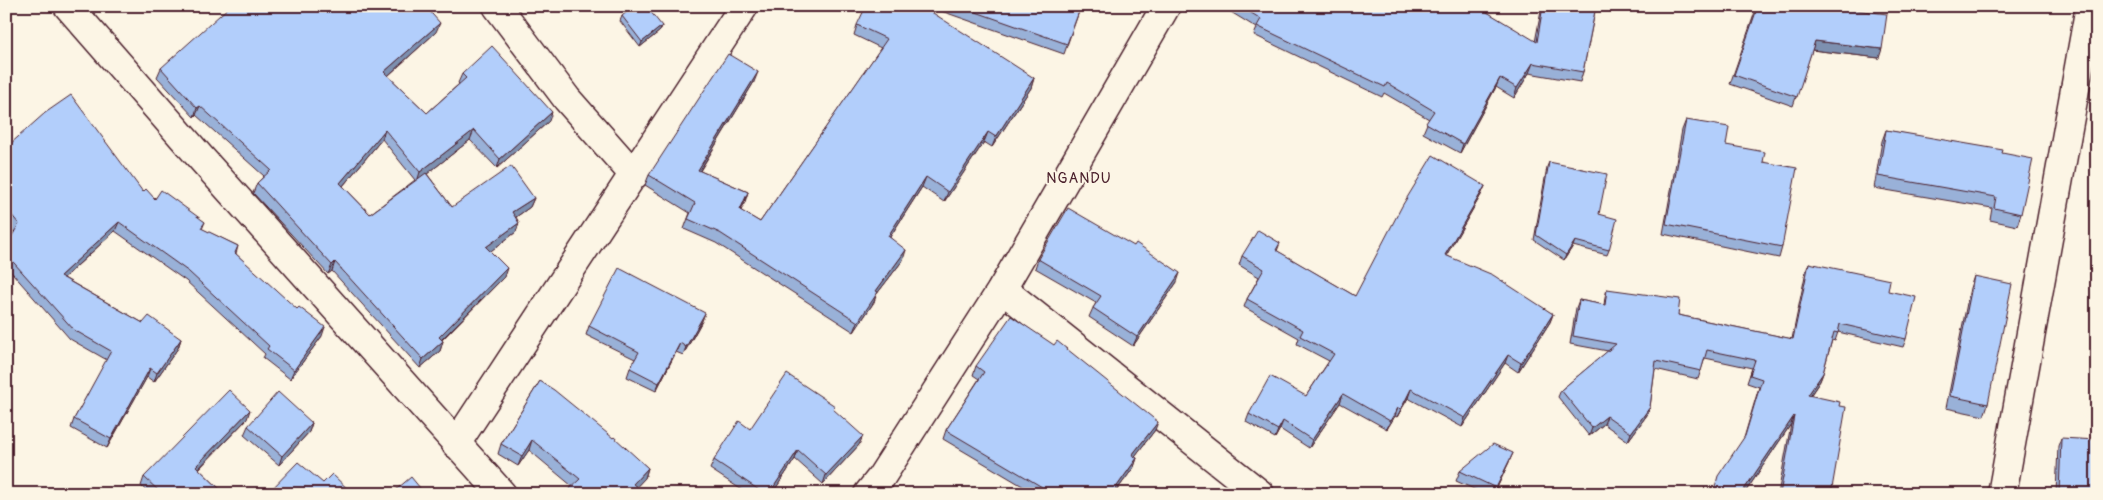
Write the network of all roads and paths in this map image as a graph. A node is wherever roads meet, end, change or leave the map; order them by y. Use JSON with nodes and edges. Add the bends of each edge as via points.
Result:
{"nodes":[{"id":1,"x":68,"y":6,"type":"edge"},
{"id":2,"x":497,"y":6,"type":"edge"},
{"id":3,"x":744,"y":6,"type":"edge"},
{"id":4,"x":1166,"y":6,"type":"edge"},
{"id":5,"x":2090,"y":6,"type":"edge"},
{"id":6,"x":634,"y":175,"type":"junction"},
{"id":7,"x":1002,"y":289,"type":"junction"},
{"id":8,"x":456,"y":444,"type":"junction"},
{"id":9,"x":502,"y":494,"type":"edge"},
{"id":10,"x":868,"y":494,"type":"edge"},
{"id":11,"x":1260,"y":494,"type":"edge"},
{"id":12,"x":2002,"y":494,"type":"edge"}],
"edges":[{"from":1,"to":8,"type":"street"},
{"from":2,"to":6,"type":"street","via":[[567,99]]},
{"from":3,"to":6,"type":"street"},
{"from":4,"to":7,"type":"street"},
{"from":5,"to":12,"type":"street"},
{"from":6,"to":8,"type":"street"},
{"from":7,"to":10,"type":"street"},
{"from":7,"to":11,"type":"street"},
{"from":8,"to":9,"type":"street"}]}
